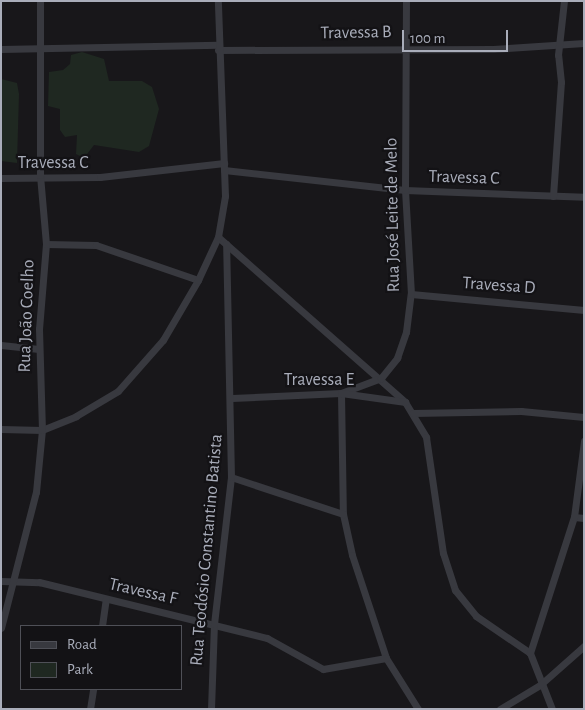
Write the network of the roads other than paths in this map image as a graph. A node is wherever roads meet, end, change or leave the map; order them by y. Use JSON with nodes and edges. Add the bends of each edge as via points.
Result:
{"nodes":[{"id":1,"x":40,"y":1,"type":"edge"},
{"id":2,"x":218,"y":1,"type":"edge"},
{"id":3,"x":406,"y":1,"type":"edge"},
{"id":4,"x":564,"y":1,"type":"edge"},
{"id":5,"x":584,"y":43,"type":"edge"},
{"id":6,"x":558,"y":45,"type":"junction"},
{"id":7,"x":408,"y":47,"type":"junction"},
{"id":8,"x":218,"y":48,"type":"junction"},
{"id":9,"x":1,"y":49,"type":"edge"},
{"id":10,"x":40,"y":49,"type":"junction"},
{"id":11,"x":224,"y":167,"type":"junction"},
{"id":12,"x":40,"y":175,"type":"junction"},
{"id":13,"x":1,"y":178,"type":"edge"},
{"id":14,"x":405,"y":190,"type":"junction"},
{"id":15,"x":552,"y":196,"type":"junction"},
{"id":16,"x":584,"y":197,"type":"edge"},
{"id":17,"x":218,"y":237,"type":"junction"},
{"id":18,"x":46,"y":244,"type":"junction"},
{"id":19,"x":226,"y":244,"type":"junction"},
{"id":20,"x":198,"y":280,"type":"junction"},
{"id":21,"x":411,"y":294,"type":"junction"},
{"id":22,"x":584,"y":310,"type":"edge"},
{"id":23,"x":1,"y":345,"type":"edge"},
{"id":24,"x":39,"y":349,"type":"junction"},
{"id":25,"x":381,"y":378,"type":"junction"},
{"id":26,"x":341,"y":393,"type":"junction"},
{"id":27,"x":232,"y":398,"type":"junction"},
{"id":28,"x":405,"y":402,"type":"junction"},
{"id":29,"x":412,"y":413,"type":"junction"},
{"id":30,"x":584,"y":417,"type":"edge"},
{"id":31,"x":1,"y":429,"type":"edge"},
{"id":32,"x":42,"y":430,"type":"junction"},
{"id":33,"x":584,"y":441,"type":"edge"},
{"id":34,"x":231,"y":477,"type":"junction"},
{"id":35,"x":343,"y":514,"type":"junction"},
{"id":36,"x":574,"y":516,"type":"junction"},
{"id":37,"x":584,"y":518,"type":"edge"},
{"id":38,"x":1,"y":581,"type":"edge"},
{"id":39,"x":14,"y":581,"type":"junction"},
{"id":40,"x":106,"y":599,"type":"junction"},
{"id":41,"x":214,"y":624,"type":"junction"},
{"id":42,"x":102,"y":625,"type":"edge"},
{"id":43,"x":1,"y":628,"type":"edge"},
{"id":44,"x":584,"y":646,"type":"edge"},
{"id":45,"x":530,"y":653,"type":"junction"},
{"id":46,"x":386,"y":658,"type":"junction"},
{"id":47,"x":540,"y":684,"type":"junction"},
{"id":48,"x":93,"y":690,"type":"edge"},
{"id":49,"x":90,"y":709,"type":"edge"},
{"id":50,"x":211,"y":709,"type":"edge"},
{"id":51,"x":418,"y":709,"type":"edge"},
{"id":52,"x":500,"y":709,"type":"edge"},
{"id":53,"x":552,"y":709,"type":"edge"}],
"edges":[{"from":1,"to":10,"type":"street","name":"Rua João Coelho"},
{"from":2,"to":8,"type":"street"},
{"from":3,"to":7,"type":"street","name":"Rua José Leite de Melo"},
{"from":4,"to":6,"type":"street"},
{"from":5,"to":6,"type":"street","name":"Travessa B"},
{"from":6,"to":7,"type":"street","name":"Travessa B","via":[[493,49]]},
{"from":6,"to":15,"type":"street","via":[[561,82]]},
{"from":7,"to":8,"type":"street","name":"Travessa B"},
{"from":7,"to":14,"type":"street","name":"Rua José Leite de Melo"},
{"from":8,"to":10,"type":"street","name":"Travessa B"},
{"from":8,"to":11,"type":"street"},
{"from":9,"to":10,"type":"street","name":"Travessa B"},
{"from":10,"to":12,"type":"street","name":"Rua João Coelho"},
{"from":11,"to":12,"type":"street","name":"Travessa C","via":[[100,177]]},
{"from":11,"to":14,"type":"street","name":"Travessa C"},
{"from":11,"to":17,"type":"street"},
{"from":12,"to":13,"type":"street","name":"Travessa C"},
{"from":12,"to":18,"type":"street","name":"Rua João Coelho"},
{"from":14,"to":15,"type":"street","name":"Travessa C"},
{"from":14,"to":21,"type":"street","name":"Rua José Leite de Melo"},
{"from":15,"to":16,"type":"street","name":"Travessa C"},
{"from":17,"to":19,"type":"street"},
{"from":17,"to":20,"type":"street"},
{"from":18,"to":20,"type":"street","via":[[96,245]]},
{"from":18,"to":24,"type":"street","name":"Rua João Coelho"},
{"from":19,"to":25,"type":"street"},
{"from":19,"to":27,"type":"street","name":"Rua Teodósio Constantino Batista"},
{"from":20,"to":32,"type":"street","via":[[163,340],[118,391],[76,416]]},
{"from":21,"to":22,"type":"street","name":"Travessa D"},
{"from":21,"to":25,"type":"street","name":"Rua José Leite de Melo","via":[[402,346]]},
{"from":23,"to":24,"type":"street"},
{"from":24,"to":32,"type":"street","name":"Rua João Coelho"},
{"from":25,"to":26,"type":"street"},
{"from":25,"to":28,"type":"street"},
{"from":26,"to":27,"type":"street","name":"Travessa E"},
{"from":26,"to":28,"type":"street","name":"Travessa E"},
{"from":26,"to":35,"type":"street"},
{"from":27,"to":34,"type":"street","name":"Rua Teodósio Constantino Batista"},
{"from":28,"to":29,"type":"street"},
{"from":29,"to":30,"type":"street","via":[[521,411]]},
{"from":29,"to":45,"type":"street","via":[[426,437],[444,552],[455,590],[476,616]]},
{"from":31,"to":32,"type":"street"},
{"from":32,"to":39,"type":"street","name":"Rua João Coelho","via":[[36,492]]},
{"from":33,"to":36,"type":"street"},
{"from":34,"to":35,"type":"street"},
{"from":34,"to":41,"type":"street","name":"Rua Teodósio Constantino Batista"},
{"from":35,"to":46,"type":"street","via":[[365,600]]},
{"from":36,"to":37,"type":"street"},
{"from":36,"to":45,"type":"street"},
{"from":38,"to":39,"type":"street","name":"Travessa F"},
{"from":39,"to":40,"type":"street","name":"Travessa F","via":[[39,582]]},
{"from":39,"to":43,"type":"street","name":"Rua João Coelho"},
{"from":40,"to":41,"type":"street","name":"Travessa F"},
{"from":40,"to":42,"type":"street"},
{"from":41,"to":46,"type":"street","name":"Travessa F","via":[[267,638],[324,670]]},
{"from":41,"to":50,"type":"street","name":"Rua Teodósio Constantino Batista"},
{"from":44,"to":47,"type":"street"},
{"from":45,"to":47,"type":"street"},
{"from":46,"to":51,"type":"street"},
{"from":47,"to":52,"type":"street"},
{"from":47,"to":53,"type":"street"},
{"from":48,"to":49,"type":"street"}]}
